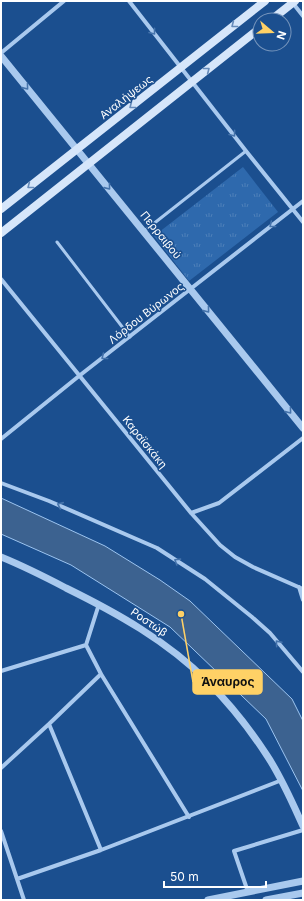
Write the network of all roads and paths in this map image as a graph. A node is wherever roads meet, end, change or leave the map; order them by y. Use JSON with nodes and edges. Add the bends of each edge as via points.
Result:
{"nodes":[{"id":1,"x":64,"y":1,"type":"edge"},
{"id":2,"x":129,"y":1,"type":"edge"},
{"id":3,"x":265,"y":1,"type":"edge"},
{"id":4,"x":293,"y":2,"type":"edge"},
{"id":5,"x":281,"y":12,"type":"edge"},
{"id":6,"x":303,"y":16,"type":"edge"},
{"id":7,"x":252,"y":34,"type":"edge"},
{"id":8,"x":1,"y":53,"type":"edge"},
{"id":9,"x":1,"y":56,"type":"edge"},
{"id":10,"x":181,"y":67,"type":"junction"},
{"id":11,"x":192,"y":82,"type":"junction"},
{"id":12,"x":77,"y":150,"type":"junction"},
{"id":13,"x":246,"y":152,"type":"junction"},
{"id":14,"x":88,"y":164,"type":"junction"},
{"id":15,"x":303,"y":201,"type":"edge"},
{"id":16,"x":1,"y":209,"type":"edge"},
{"id":17,"x":292,"y":209,"type":"junction"},
{"id":18,"x":303,"y":222,"type":"edge"},
{"id":19,"x":144,"y":232,"type":"junction"},
{"id":20,"x":1,"y":233,"type":"edge"},
{"id":21,"x":57,"y":242,"type":"dead end"},
{"id":22,"x":1,"y":279,"type":"edge"},
{"id":23,"x":191,"y":290,"type":"junction"},
{"id":24,"x":130,"y":337,"type":"junction"},
{"id":25,"x":79,"y":376,"type":"junction"},
{"id":26,"x":303,"y":428,"type":"edge"},
{"id":27,"x":303,"y":438,"type":"edge"},
{"id":28,"x":1,"y":439,"type":"edge"},
{"id":29,"x":1,"y":483,"type":"edge"},
{"id":30,"x":191,"y":513,"type":"junction"},
{"id":31,"x":1,"y":557,"type":"edge"},
{"id":32,"x":301,"y":588,"type":"edge"},
{"id":33,"x":303,"y":600,"type":"edge"},
{"id":34,"x":98,"y":604,"type":"junction"},
{"id":35,"x":86,"y":645,"type":"junction"},
{"id":36,"x":1,"y":671,"type":"edge"},
{"id":37,"x":303,"y":672,"type":"edge"},
{"id":38,"x":101,"y":674,"type":"junction"},
{"id":39,"x":49,"y":724,"type":"junction"},
{"id":40,"x":1,"y":768,"type":"edge"},
{"id":41,"x":282,"y":780,"type":"junction"},
{"id":42,"x":189,"y":817,"type":"junction"},
{"id":43,"x":303,"y":826,"type":"edge"},
{"id":44,"x":303,"y":830,"type":"edge"},
{"id":45,"x":1,"y":831,"type":"edge"},
{"id":46,"x":101,"y":850,"type":"junction"},
{"id":47,"x":17,"y":879,"type":"junction"},
{"id":48,"x":303,"y":881,"type":"edge"},
{"id":49,"x":248,"y":892,"type":"junction"},
{"id":50,"x":303,"y":893,"type":"edge"},
{"id":51,"x":24,"y":900,"type":"edge"},
{"id":52,"x":208,"y":900,"type":"edge"},
{"id":53,"x":266,"y":900,"type":"edge"}],
"edges":[{"from":1,"to":8,"type":"street"},
{"from":2,"to":10,"type":"street","one_way":true},
{"from":3,"to":10,"type":"main road","name":"Αναλήψεως","one_way":true},
{"from":4,"to":5,"type":"main road"},
{"from":4,"to":6,"type":"street"},
{"from":11,"to":7,"type":"main road","one_way":true},
{"from":9,"to":12,"type":"street","name":"Περραιβού","one_way":true},
{"from":10,"to":11,"type":"street"},
{"from":10,"to":12,"type":"main road","name":"Αναλήψεως","one_way":true},
{"from":11,"to":13,"type":"street","one_way":true},
{"from":11,"to":14,"type":"main road"},
{"from":12,"to":14,"type":"street","name":"Περραιβού"},
{"from":12,"to":16,"type":"main road","name":"Αναλήψεως","one_way":true},
{"from":13,"to":17,"type":"street"},
{"from":13,"to":19,"type":"lane"},
{"from":14,"to":19,"type":"street","name":"Περραιβού","one_way":true},
{"from":14,"to":20,"type":"main road"},
{"from":15,"to":17,"type":"street","name":"Λόρδου Βύρωνος"},
{"from":17,"to":18,"type":"street"},
{"from":17,"to":23,"type":"street","name":"Λόρδου Βύρωνος","one_way":true},
{"from":19,"to":23,"type":"street","name":"Περραιβού"},
{"from":21,"to":24,"type":"lane"},
{"from":22,"to":25,"type":"street","name":"Καραϊσκάκη"},
{"from":23,"to":24,"type":"street","name":"Λόρδου Βύρωνος"},
{"from":23,"to":26,"type":"street","name":"Περραιβού","one_way":true},
{"from":24,"to":25,"type":"street","name":"Λόρδου Βύρωνος","one_way":true},
{"from":25,"to":28,"type":"street","name":"Λόρδου Βύρωνος"},
{"from":25,"to":30,"type":"street","name":"Καραϊσκάκη"},
{"from":27,"to":30,"type":"street","via":[[219,503]]},
{"from":37,"to":29,"type":"street","one_way":true,"via":[[270,633],[252,617],[205,579],[157,548]]},
{"from":30,"to":32,"type":"street","name":"Καραϊσκάκη","via":[[220,545],[235,557]]},
{"from":31,"to":34,"type":"street","name":"Ροστώβ"},
{"from":32,"to":33,"type":"street","name":"Καραϊσκάκη"},
{"from":34,"to":35,"type":"street"},
{"from":34,"to":41,"type":"street","name":"Ροστώβ","via":[[144,631],[184,660],[207,681],[242,721],[267,754]]},
{"from":35,"to":36,"type":"street"},
{"from":35,"to":38,"type":"street"},
{"from":38,"to":39,"type":"street"},
{"from":38,"to":42,"type":"street"},
{"from":39,"to":40,"type":"street"},
{"from":39,"to":46,"type":"street"},
{"from":41,"to":42,"type":"street"},
{"from":41,"to":43,"type":"street","name":"Ροστώβ"},
{"from":42,"to":46,"type":"street"},
{"from":44,"to":49,"type":"street","via":[[234,851]]},
{"from":45,"to":47,"type":"street"},
{"from":46,"to":47,"type":"street"},
{"from":47,"to":51,"type":"street"},
{"from":48,"to":49,"type":"street"},
{"from":49,"to":52,"type":"street"},
{"from":50,"to":53,"type":"street"}]}
